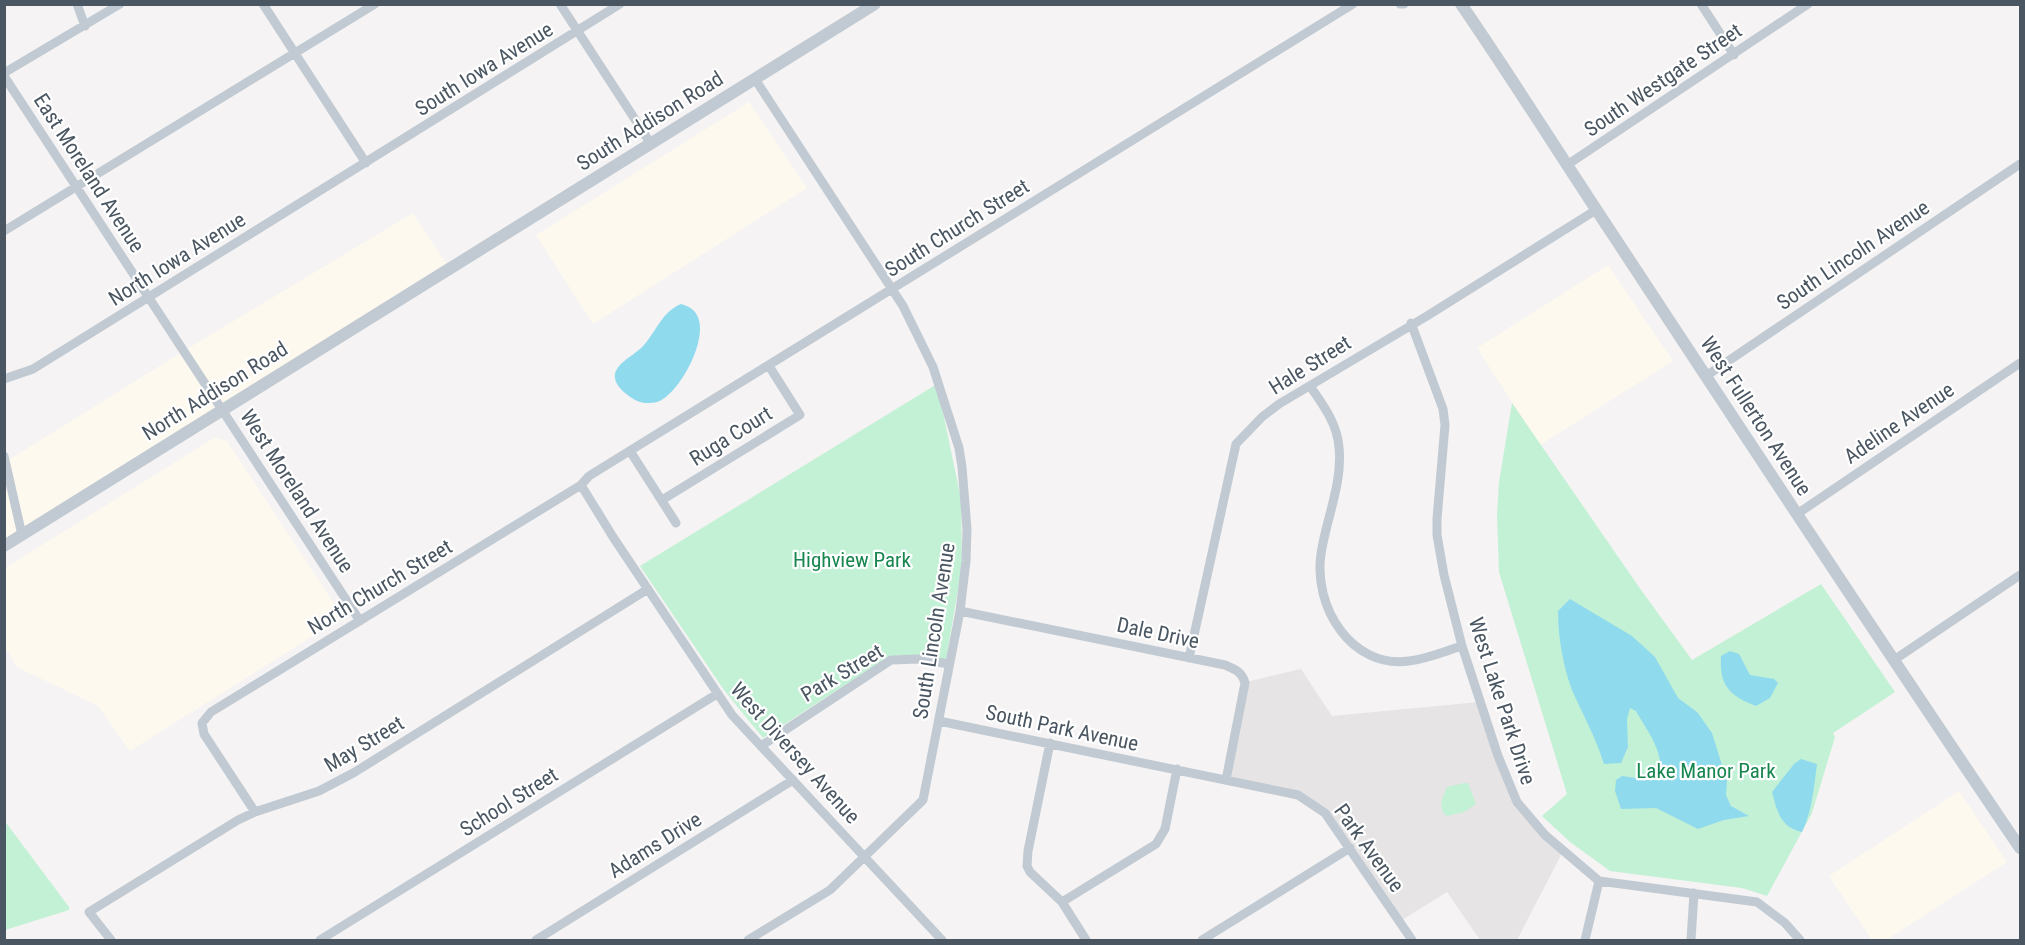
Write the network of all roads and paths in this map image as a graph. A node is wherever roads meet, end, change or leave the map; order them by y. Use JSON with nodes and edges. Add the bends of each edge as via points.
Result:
{"nodes":[{"id":1,"x":77,"y":4,"type":"edge"},
{"id":2,"x":120,"y":4,"type":"edge"},
{"id":3,"x":263,"y":4,"type":"edge"},
{"id":4,"x":375,"y":4,"type":"edge"},
{"id":5,"x":560,"y":4,"type":"edge"},
{"id":6,"x":620,"y":4,"type":"edge"},
{"id":7,"x":1353,"y":4,"type":"edge"},
{"id":8,"x":1461,"y":4,"type":"edge"},
{"id":9,"x":1701,"y":4,"type":"edge"},
{"id":10,"x":1808,"y":4,"type":"edge"},
{"id":11,"x":866,"y":7,"type":"edge"},
{"id":12,"x":85,"y":26,"type":"junction"},
{"id":13,"x":578,"y":32,"type":"junction"},
{"id":14,"x":295,"y":54,"type":"junction"},
{"id":15,"x":1734,"y":55,"type":"junction"},
{"id":16,"x":4,"y":74,"type":"edge"},
{"id":17,"x":755,"y":79,"type":"junction"},
{"id":18,"x":651,"y":144,"type":"junction"},
{"id":19,"x":366,"y":163,"type":"junction"},
{"id":20,"x":2020,"y":164,"type":"edge"},
{"id":21,"x":1567,"y":165,"type":"junction"},
{"id":22,"x":77,"y":186,"type":"junction"},
{"id":23,"x":1596,"y":210,"type":"junction"},
{"id":24,"x":4,"y":231,"type":"edge"},
{"id":25,"x":446,"y":271,"type":"joint"},
{"id":26,"x":893,"y":289,"type":"junction"},
{"id":27,"x":148,"y":298,"type":"junction"},
{"id":28,"x":1411,"y":324,"type":"junction"},
{"id":29,"x":2020,"y":363,"type":"edge"},
{"id":30,"x":769,"y":366,"type":"junction"},
{"id":31,"x":1706,"y":376,"type":"junction"},
{"id":32,"x":4,"y":379,"type":"edge"},
{"id":33,"x":1310,"y":386,"type":"junction"},
{"id":34,"x":223,"y":411,"type":"junction"},
{"id":35,"x":630,"y":452,"type":"junction"},
{"id":36,"x":4,"y":456,"type":"edge"},
{"id":37,"x":581,"y":485,"type":"junction"},
{"id":38,"x":662,"y":500,"type":"junction"},
{"id":39,"x":1797,"y":514,"type":"junction"},
{"id":40,"x":675,"y":523,"type":"dead end"},
{"id":41,"x":22,"y":535,"type":"junction"},
{"id":42,"x":4,"y":546,"type":"edge"},
{"id":43,"x":2020,"y":575,"type":"edge"},
{"id":44,"x":648,"y":590,"type":"junction"},
{"id":45,"x":960,"y":611,"type":"junction"},
{"id":46,"x":360,"y":621,"type":"junction"},
{"id":47,"x":1462,"y":646,"type":"junction"},
{"id":48,"x":1189,"y":658,"type":"junction"},
{"id":49,"x":1894,"y":660,"type":"junction"},
{"id":50,"x":949,"y":664,"type":"junction"},
{"id":51,"x":717,"y":694,"type":"junction"},
{"id":52,"x":939,"y":721,"type":"junction"},
{"id":53,"x":1050,"y":743,"type":"junction"},
{"id":54,"x":761,"y":746,"type":"junction"},
{"id":55,"x":1178,"y":770,"type":"junction"},
{"id":56,"x":793,"y":780,"type":"junction"},
{"id":57,"x":1226,"y":780,"type":"junction"},
{"id":58,"x":255,"y":812,"type":"junction"},
{"id":59,"x":2019,"y":842,"type":"edge"},
{"id":60,"x":1350,"y":848,"type":"junction"},
{"id":61,"x":864,"y":857,"type":"junction"},
{"id":62,"x":1599,"y":881,"type":"junction"},
{"id":63,"x":1694,"y":893,"type":"junction"},
{"id":64,"x":1062,"y":902,"type":"junction"},
{"id":65,"x":1410,"y":938,"type":"edge"},
{"id":66,"x":111,"y":940,"type":"edge"},
{"id":67,"x":320,"y":940,"type":"edge"},
{"id":68,"x":536,"y":940,"type":"edge"},
{"id":69,"x":748,"y":940,"type":"edge"},
{"id":70,"x":942,"y":940,"type":"edge"},
{"id":71,"x":1086,"y":940,"type":"edge"},
{"id":72,"x":1202,"y":940,"type":"edge"},
{"id":73,"x":1399,"y":940,"type":"edge"},
{"id":74,"x":1585,"y":940,"type":"edge"},
{"id":75,"x":1691,"y":940,"type":"edge"},
{"id":76,"x":1800,"y":940,"type":"edge"}],
"edges":[{"from":1,"to":12,"type":"street"},
{"from":2,"to":12,"type":"street"},
{"from":3,"to":14,"type":"street"},
{"from":4,"to":14,"type":"street"},
{"from":5,"to":13,"type":"street"},
{"from":6,"to":13,"type":"street","name":"South Iowa Avenue"},
{"from":7,"to":26,"type":"street","name":"South Church Street"},
{"from":8,"to":21,"type":"street","name":"West Fullerton Avenue"},
{"from":9,"to":15,"type":"street"},
{"from":10,"to":15,"type":"street","name":"South Westgate Street"},
{"from":11,"to":17,"type":"street","name":"South Addison Road"},
{"from":12,"to":16,"type":"street"},
{"from":13,"to":18,"type":"street"},
{"from":13,"to":19,"type":"street","name":"South Iowa Avenue"},
{"from":14,"to":19,"type":"street"},
{"from":14,"to":22,"type":"street"},
{"from":15,"to":21,"type":"street","name":"South Westgate Street"},
{"from":16,"to":22,"type":"street","name":"East Moreland Avenue"},
{"from":17,"to":18,"type":"street","name":"South Addison Road"},
{"from":17,"to":26,"type":"street","name":"South Lincoln Avenue"},
{"from":18,"to":25,"type":"street","name":"South Addison Road"},
{"from":19,"to":27,"type":"street","name":"North Iowa Avenue"},
{"from":20,"to":31,"type":"street","name":"South Lincoln Avenue"},
{"from":21,"to":23,"type":"street","name":"West Fullerton Avenue"},
{"from":22,"to":24,"type":"street"},
{"from":22,"to":27,"type":"street","name":"East Moreland Avenue"},
{"from":23,"to":28,"type":"street","name":"Hale Street"},
{"from":23,"to":31,"type":"street","name":"West Fullerton Avenue"},
{"from":25,"to":34,"type":"street","name":"North Addison Road"},
{"from":26,"to":30,"type":"street","name":"South Church Street"},
{"from":26,"to":45,"type":"street","name":"South Lincoln Avenue","via":[[933,367],[962,467],[967,529]]},
{"from":27,"to":32,"type":"street","name":"North Iowa Avenue","via":[[33,369]]},
{"from":27,"to":34,"type":"street","name":"East Moreland Avenue"},
{"from":28,"to":33,"type":"street","name":"Hale Street"},
{"from":28,"to":47,"type":"street","name":"West Lake Park Drive","via":[[1443,409],[1437,535]]},
{"from":29,"to":39,"type":"street","name":"Adeline Avenue"},
{"from":30,"to":35,"type":"street","name":"South Church Street"},
{"from":30,"to":38,"type":"street","name":"Ruga Court","via":[[800,415]]},
{"from":31,"to":39,"type":"street","name":"West Fullerton Avenue"},
{"from":33,"to":47,"type":"street","via":[[1333,422],[1340,450],[1320,571],[1324,597],[1334,621],[1359,649],[1384,660],[1410,661]]},
{"from":33,"to":48,"type":"street","name":"Hale Street","via":[[1262,417],[1236,444]]},
{"from":34,"to":41,"type":"street","name":"North Addison Road"},
{"from":34,"to":46,"type":"street","name":"West Moreland Avenue"},
{"from":35,"to":37,"type":"street","name":"South Church Street"},
{"from":35,"to":38,"type":"street"},
{"from":36,"to":41,"type":"street"},
{"from":37,"to":44,"type":"street","name":"West Diversey Avenue"},
{"from":37,"to":46,"type":"street","name":"North Church Street"},
{"from":38,"to":40,"type":"street"},
{"from":39,"to":49,"type":"street","name":"West Fullerton Avenue"},
{"from":41,"to":42,"type":"street","name":"North Addison Road"},
{"from":43,"to":49,"type":"street"},
{"from":44,"to":51,"type":"street","name":"West Diversey Avenue"},
{"from":44,"to":58,"type":"street","name":"May Street","via":[[355,772],[319,791]]},
{"from":45,"to":48,"type":"street","name":"Dale Drive"},
{"from":45,"to":50,"type":"street","name":"South Lincoln Avenue"},
{"from":46,"to":58,"type":"street","name":"North Church Street","via":[[211,712],[202,723],[204,735]]},
{"from":47,"to":62,"type":"street","name":"West Lake Park Drive","via":[[1517,802],[1545,835]]},
{"from":48,"to":57,"type":"street","name":"Dale Drive","via":[[1225,665],[1244,678]]},
{"from":49,"to":59,"type":"street","name":"West Fullerton Avenue"},
{"from":50,"to":52,"type":"street","name":"South Lincoln Avenue"},
{"from":50,"to":54,"type":"street","name":"Park Street","via":[[891,660]]},
{"from":51,"to":54,"type":"street","name":"West Diversey Avenue"},
{"from":51,"to":67,"type":"street","name":"School Street"},
{"from":52,"to":53,"type":"street","name":"South Park Avenue"},
{"from":52,"to":61,"type":"street","name":"South Lincoln Avenue","via":[[922,800]]},
{"from":53,"to":55,"type":"street","name":"South Park Avenue"},
{"from":53,"to":64,"type":"street","via":[[1027,866]]},
{"from":54,"to":56,"type":"street","name":"West Diversey Avenue"},
{"from":55,"to":57,"type":"street","name":"Park Avenue"},
{"from":55,"to":64,"type":"street","via":[[1160,838]]},
{"from":56,"to":61,"type":"street","name":"West Diversey Avenue"},
{"from":56,"to":68,"type":"street","name":"Adams Drive"},
{"from":57,"to":60,"type":"street","name":"Park Avenue","via":[[1298,795],[1325,813]]},
{"from":58,"to":66,"type":"street","name":"May Street","via":[[89,912]]},
{"from":60,"to":65,"type":"street","name":"Park Avenue"},
{"from":60,"to":72,"type":"street"},
{"from":61,"to":69,"type":"street","name":"South Lincoln Avenue","via":[[830,890]]},
{"from":61,"to":70,"type":"street","name":"West Diversey Avenue"},
{"from":62,"to":63,"type":"street"},
{"from":62,"to":74,"type":"street"},
{"from":63,"to":75,"type":"street"},
{"from":63,"to":76,"type":"street","via":[[1757,902]]},
{"from":64,"to":71,"type":"street"},
{"from":65,"to":73,"type":"street"}]}
